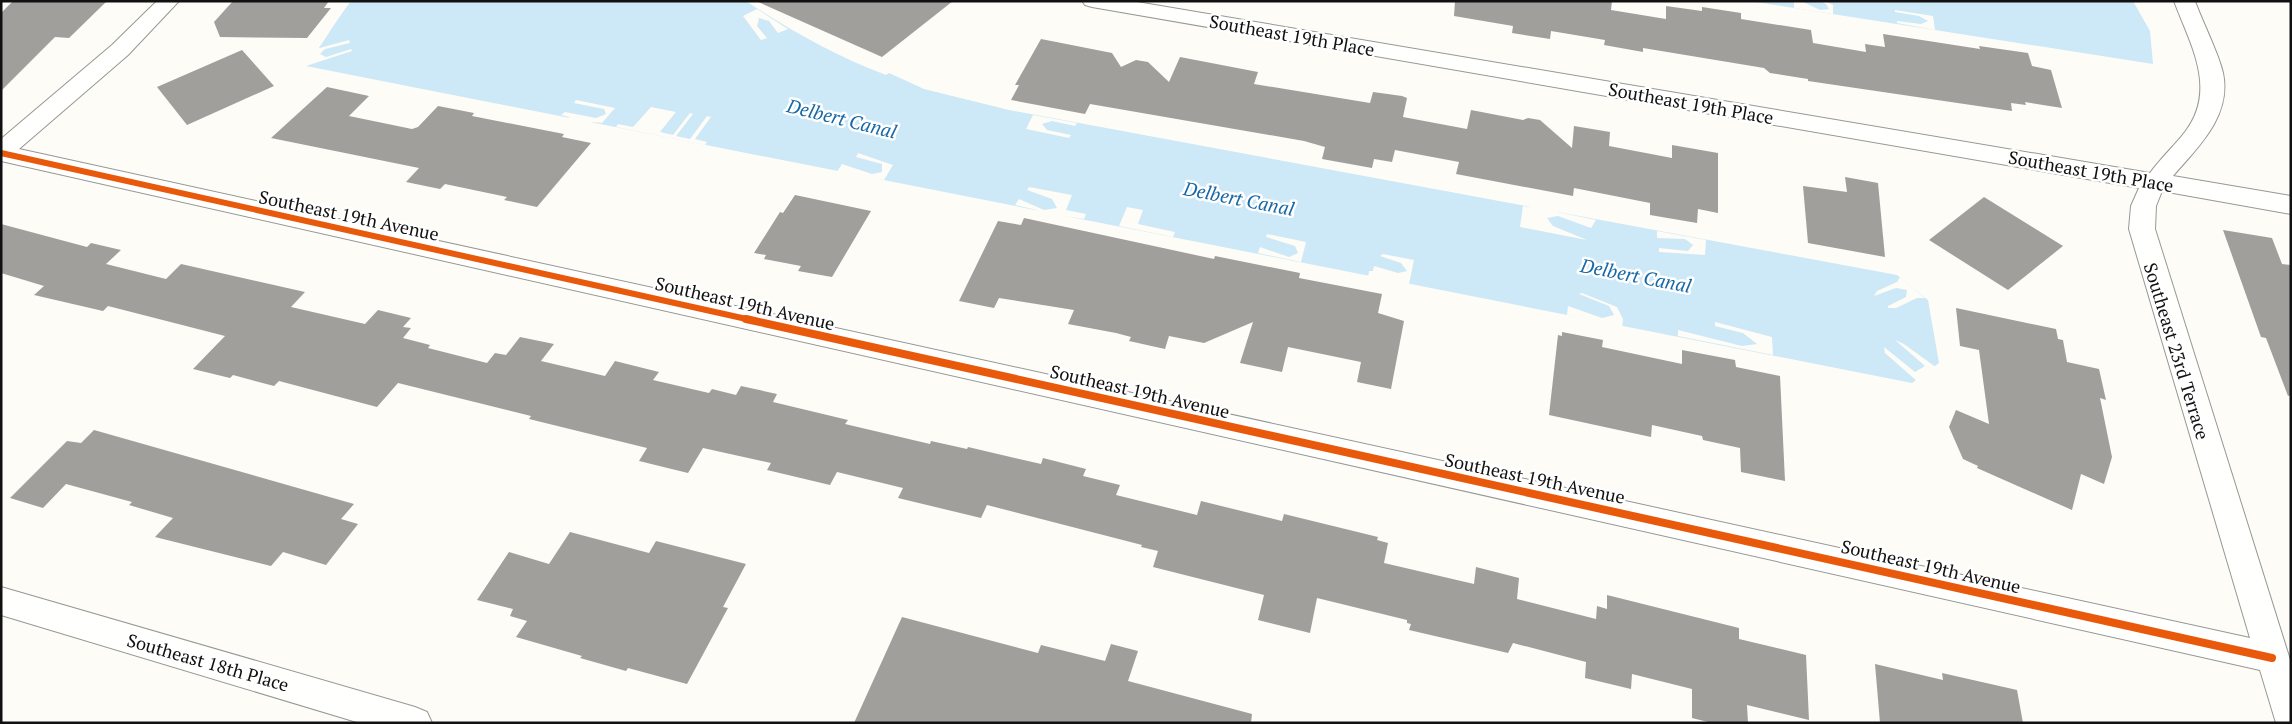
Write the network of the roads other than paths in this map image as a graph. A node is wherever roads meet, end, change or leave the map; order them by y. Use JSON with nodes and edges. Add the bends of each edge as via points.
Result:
{"nodes":[{"id":1,"x":169,"y":1,"type":"edge"},
{"id":2,"x":1092,"y":1,"type":"edge"},
{"id":3,"x":2184,"y":1,"type":"edge"},
{"id":4,"x":1,"y":153,"type":"edge"},
{"id":5,"x":2156,"y":182,"type":"junction"},
{"id":6,"x":2291,"y":205,"type":"edge"},
{"id":7,"x":1,"y":601,"type":"edge"},
{"id":8,"x":2272,"y":658,"type":"junction"},
{"id":9,"x":2291,"y":718,"type":"edge"},
{"id":10,"x":415,"y":723,"type":"edge"}],
"edges":[{"from":1,"to":4,"type":"street","via":[[120,50]]},
{"from":2,"to":5,"type":"street","name":"Southeast 19th Place"},
{"from":3,"to":5,"type":"street","name":"Southeast 23rd Terrace","via":[[2212,73],[2214,97],[2207,120]]},
{"from":4,"to":8,"type":"street","name":"Southeast 19th Avenue"},
{"from":5,"to":6,"type":"street","name":"Southeast 19th Place"},
{"from":5,"to":8,"type":"street","name":"Southeast 23rd Terrace","via":[[2147,194],[2141,216],[2146,250]]},
{"from":7,"to":10,"type":"street","name":"Southeast 18th Place"},
{"from":8,"to":9,"type":"street","name":"Southeast 23rd Terrace"}]}
